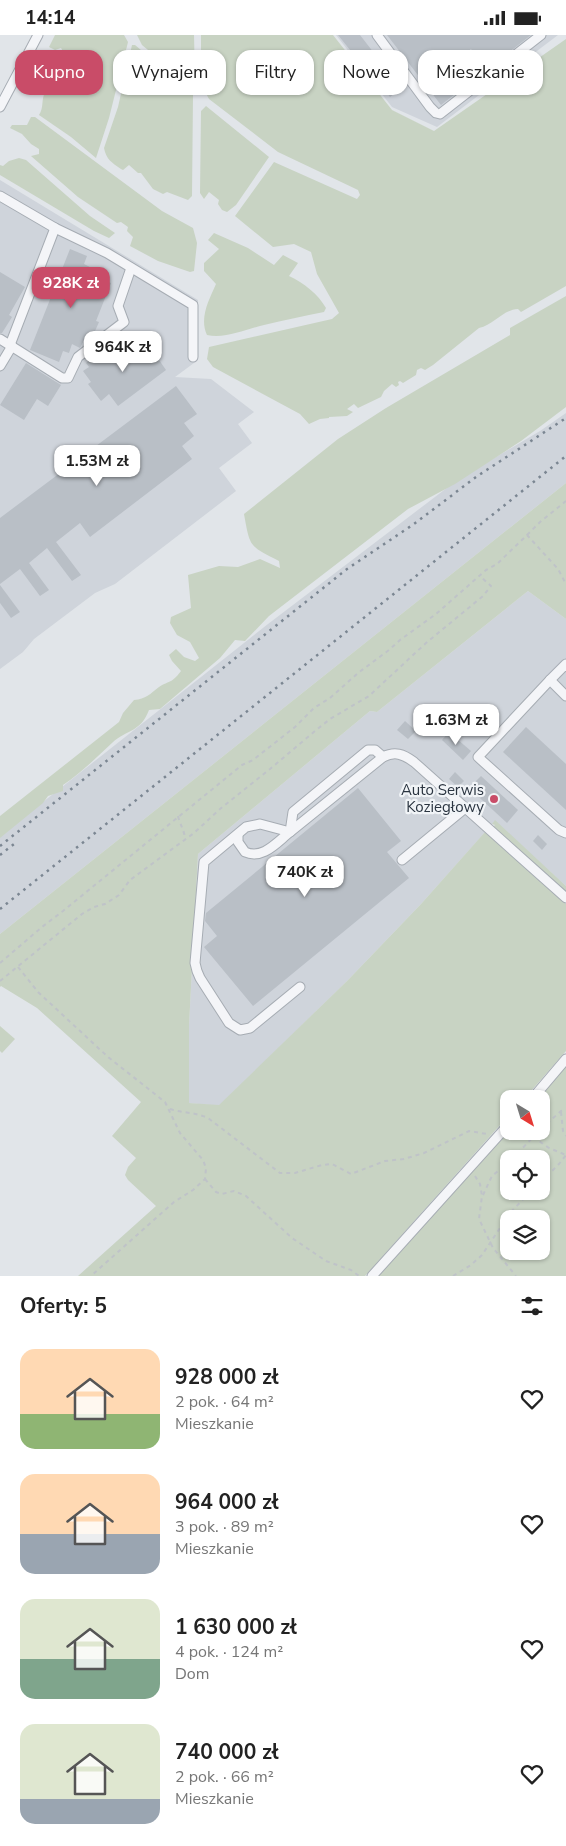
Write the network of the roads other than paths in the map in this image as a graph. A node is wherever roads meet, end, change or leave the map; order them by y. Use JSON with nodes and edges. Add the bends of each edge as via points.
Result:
{"nodes":[{"id":1,"x":38,"y":35,"type":"edge"},
{"id":2,"x":377,"y":35,"type":"edge"},
{"id":3,"x":541,"y":35,"type":"edge"},
{"id":4,"x":0,"y":107,"type":"edge"},
{"id":5,"x":0,"y":196,"type":"edge"},
{"id":6,"x":55,"y":228,"type":"junction"},
{"id":7,"x":131,"y":268,"type":"junction"},
{"id":8,"x":0,"y":339,"type":"edge"},
{"id":9,"x":11,"y":345,"type":"junction"},
{"id":10,"x":193,"y":357,"type":"dead end"},
{"id":11,"x":0,"y":366,"type":"edge"},
{"id":12,"x":566,"y":663,"type":"edge"},
{"id":13,"x":550,"y":681,"type":"junction"},
{"id":14,"x":566,"y":695,"type":"edge"},
{"id":15,"x":383,"y":757,"type":"junction"},
{"id":16,"x":308,"y":800,"type":"junction"},
{"id":17,"x":464,"y":809,"type":"junction"},
{"id":18,"x":316,"y":811,"type":"junction"},
{"id":19,"x":290,"y":832,"type":"junction"},
{"id":20,"x":566,"y":833,"type":"edge"},
{"id":21,"x":238,"y":835,"type":"junction"},
{"id":22,"x":402,"y":860,"type":"dead end"},
{"id":23,"x":566,"y":899,"type":"edge"},
{"id":24,"x":300,"y":987,"type":"dead end"},
{"id":25,"x":566,"y":1059,"type":"edge"},
{"id":26,"x":540,"y":1090,"type":"edge"},
{"id":27,"x":500,"y":1134,"type":"edge"},
{"id":28,"x":372,"y":1276,"type":"edge"}],
"edges":[{"from":1,"to":4,"type":"street"},
{"from":2,"to":3,"type":"street","via":[[430,107],[440,114]]},
{"from":5,"to":6,"type":"street"},
{"from":6,"to":7,"type":"street"},
{"from":6,"to":9,"type":"street"},
{"from":7,"to":9,"type":"street","via":[[118,305],[124,321],[78,357],[68,378],[62,378]]},
{"from":7,"to":10,"type":"street","via":[[193,305]]},
{"from":8,"to":9,"type":"street"},
{"from":9,"to":11,"type":"street"},
{"from":12,"to":13,"type":"street"},
{"from":13,"to":14,"type":"street"},
{"from":13,"to":20,"type":"street","via":[[478,757]]},
{"from":15,"to":16,"type":"street","via":[[375,750],[368,750]]},
{"from":15,"to":17,"type":"street","via":[[400,753]]},
{"from":15,"to":18,"type":"street"},
{"from":16,"to":18,"type":"street"},
{"from":16,"to":19,"type":"street","via":[[293,812]]},
{"from":17,"to":22,"type":"street"},
{"from":17,"to":23,"type":"street"},
{"from":18,"to":19,"type":"street"},
{"from":19,"to":21,"type":"street","via":[[254,824]]},
{"from":19,"to":21,"type":"street","via":[[258,855],[241,848]]},
{"from":21,"to":24,"type":"street","via":[[204,862],[196,971],[230,1023],[240,1030],[250,1028]]},
{"from":25,"to":26,"type":"street"},
{"from":27,"to":28,"type":"street"}]}
